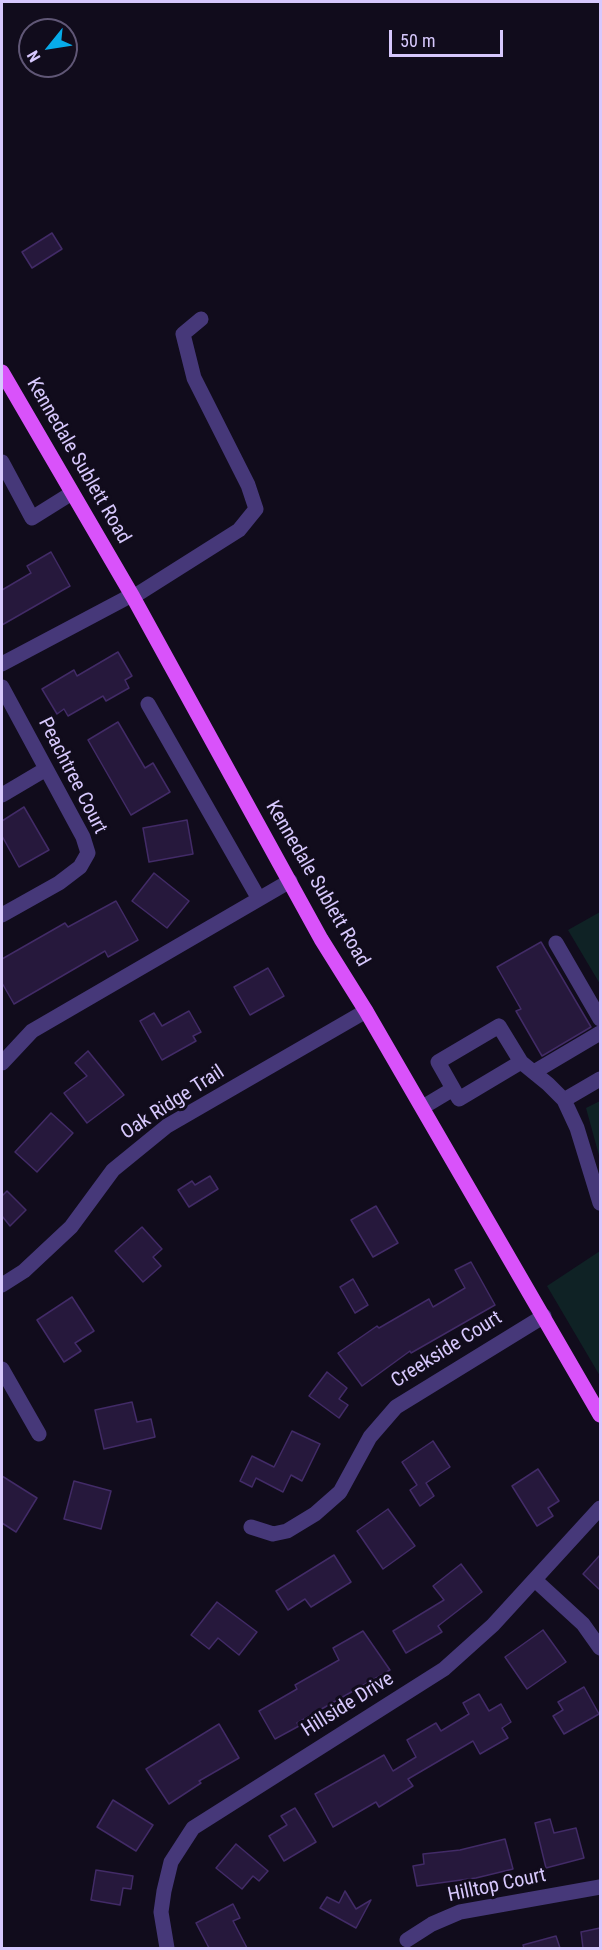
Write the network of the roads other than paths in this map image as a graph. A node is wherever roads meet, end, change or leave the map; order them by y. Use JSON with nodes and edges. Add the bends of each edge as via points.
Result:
{"nodes":[{"id":1,"x":201,"y":319,"type":"dead end"},
{"id":2,"x":2,"y":372,"type":"edge"},
{"id":3,"x":2,"y":462,"type":"edge"},
{"id":4,"x":72,"y":493,"type":"junction"},
{"id":5,"x":132,"y":596,"type":"junction"},
{"id":6,"x":2,"y":664,"type":"edge"},
{"id":7,"x":2,"y":687,"type":"edge"},
{"id":8,"x":148,"y":704,"type":"dead end"},
{"id":9,"x":46,"y":769,"type":"junction"},
{"id":10,"x":2,"y":795,"type":"edge"},
{"id":11,"x":290,"y":882,"type":"junction"},
{"id":12,"x":259,"y":899,"type":"junction"},
{"id":13,"x":2,"y":915,"type":"edge"},
{"id":14,"x":556,"y":943,"type":"dead end"},
{"id":15,"x":366,"y":1011,"type":"junction"},
{"id":16,"x":600,"y":1019,"type":"edge"},
{"id":17,"x":600,"y":1033,"type":"edge"},
{"id":18,"x":521,"y":1062,"type":"junction"},
{"id":19,"x":2,"y":1063,"type":"edge"},
{"id":20,"x":534,"y":1072,"type":"junction"},
{"id":21,"x":600,"y":1079,"type":"edge"},
{"id":22,"x":453,"y":1089,"type":"junction"},
{"id":23,"x":564,"y":1101,"type":"junction"},
{"id":24,"x":423,"y":1107,"type":"junction"},
{"id":25,"x":600,"y":1203,"type":"edge"},
{"id":26,"x":2,"y":1285,"type":"edge"},
{"id":27,"x":544,"y":1316,"type":"junction"},
{"id":28,"x":2,"y":1369,"type":"edge"},
{"id":29,"x":600,"y":1415,"type":"edge"},
{"id":30,"x":39,"y":1434,"type":"dead end"},
{"id":31,"x":600,"y":1508,"type":"edge"},
{"id":32,"x":251,"y":1527,"type":"dead end"},
{"id":33,"x":535,"y":1580,"type":"junction"},
{"id":34,"x":600,"y":1648,"type":"edge"},
{"id":35,"x":600,"y":1887,"type":"edge"},
{"id":36,"x":406,"y":1940,"type":"dead end"},
{"id":37,"x":167,"y":1948,"type":"edge"}],
"edges":[{"from":1,"to":5,"type":"street","via":[[183,334],[194,378],[248,485],[256,509],[239,530]]},
{"from":2,"to":4,"type":"main road","name":"Kennedale Sublett Road"},
{"from":3,"to":4,"type":"street","via":[[32,518]]},
{"from":4,"to":5,"type":"main road","name":"Kennedale Sublett Road"},
{"from":5,"to":6,"type":"street"},
{"from":5,"to":11,"type":"main road","name":"Kennedale Sublett Road"},
{"from":7,"to":9,"type":"street","name":"Peachtree Court"},
{"from":8,"to":12,"type":"street"},
{"from":9,"to":10,"type":"street"},
{"from":9,"to":13,"type":"street","name":"Peachtree Court","via":[[88,853],[80,867],[59,883]]},
{"from":11,"to":12,"type":"street"},
{"from":11,"to":15,"type":"main road","name":"Kennedale Sublett Road"},
{"from":12,"to":19,"type":"street","via":[[32,1030]]},
{"from":14,"to":16,"type":"street"},
{"from":15,"to":24,"type":"main road","name":"Kennedale Sublett Road"},
{"from":15,"to":26,"type":"street","name":"Oak Ridge Trail","via":[[159,1133],[113,1170],[71,1227],[24,1271]]},
{"from":17,"to":20,"type":"street"},
{"from":18,"to":20,"type":"street"},
{"from":18,"to":22,"type":"street","via":[[459,1099]]},
{"from":18,"to":22,"type":"street","via":[[499,1026],[438,1062]]},
{"from":20,"to":23,"type":"street"},
{"from":21,"to":23,"type":"street"},
{"from":22,"to":24,"type":"street"},
{"from":23,"to":25,"type":"street","via":[[577,1128]]},
{"from":24,"to":27,"type":"main road","name":"Kennedale Sublett Road"},
{"from":27,"to":29,"type":"main road","name":"Kennedale Sublett Road"},
{"from":27,"to":32,"type":"street","name":"Creekside Court","via":[[396,1407],[370,1437],[340,1492],[315,1514],[273,1534]]},
{"from":28,"to":30,"type":"street"},
{"from":31,"to":33,"type":"street","name":"Hillside Drive"},
{"from":33,"to":34,"type":"street","via":[[575,1616]]},
{"from":33,"to":37,"type":"street","name":"Hillside Drive","via":[[444,1669],[193,1828],[171,1862],[164,1891],[161,1912]]},
{"from":35,"to":36,"type":"street","name":"Hilltop Court","via":[[460,1911]]}]}
